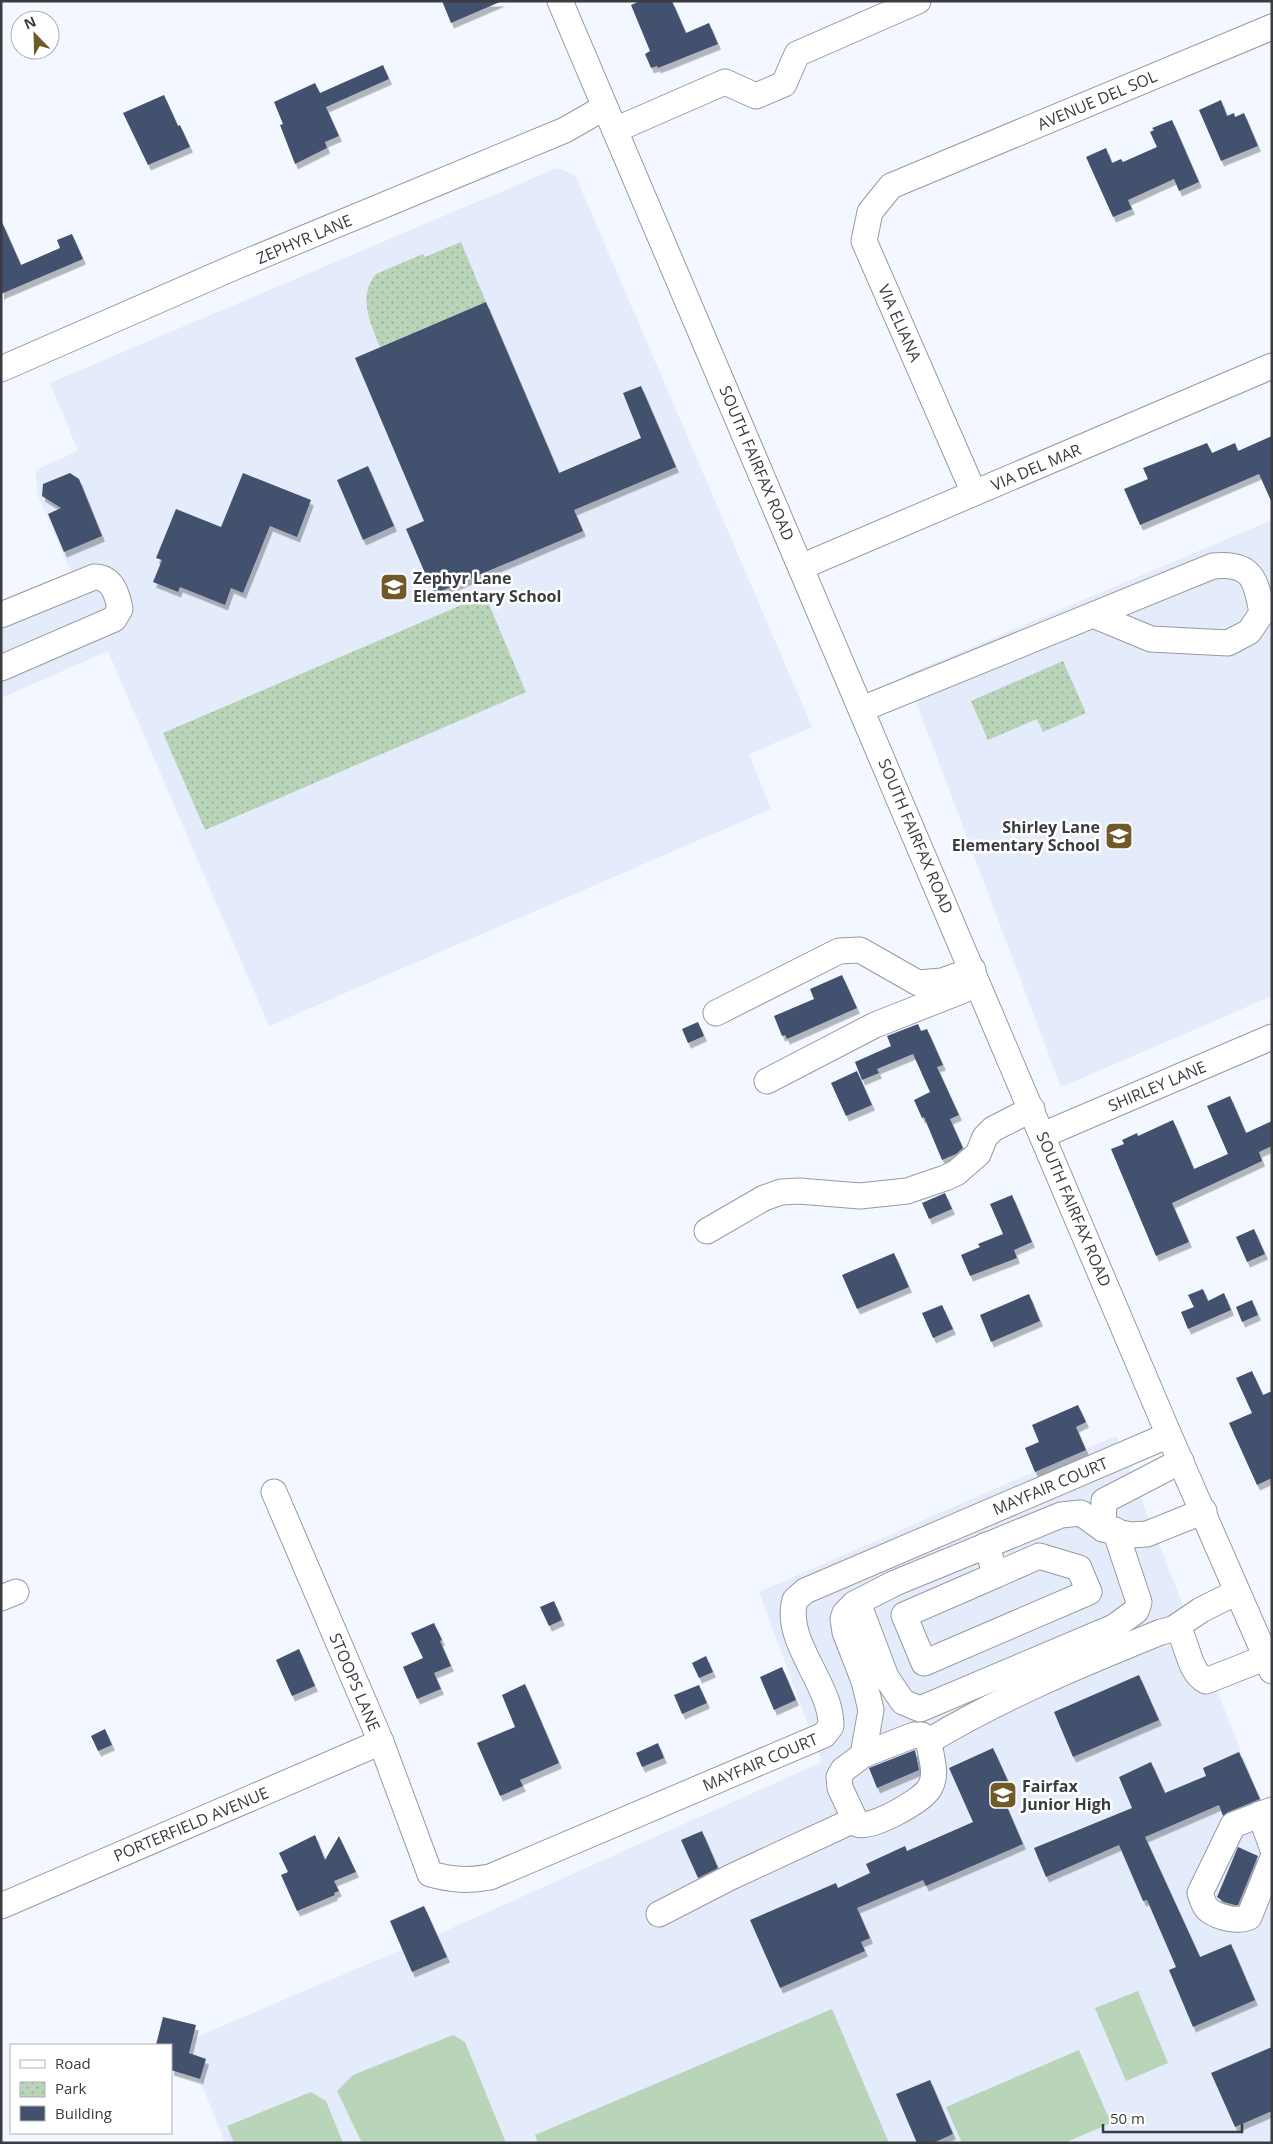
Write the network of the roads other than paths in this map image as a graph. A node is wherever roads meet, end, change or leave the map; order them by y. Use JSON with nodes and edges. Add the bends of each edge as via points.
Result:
{"nodes":[{"id":1,"x":560,"y":1,"type":"edge"},
{"id":2,"x":918,"y":1,"type":"edge"},
{"id":3,"x":1272,"y":27,"type":"edge"},
{"id":4,"x":605,"y":107,"type":"junction"},
{"id":5,"x":615,"y":130,"type":"junction"},
{"id":6,"x":922,"y":173,"type":"joint"},
{"id":7,"x":1272,"y":366,"type":"edge"},
{"id":8,"x":1,"y":368,"type":"edge"},
{"id":9,"x":974,"y":493,"type":"junction"},
{"id":10,"x":801,"y":567,"type":"junction"},
{"id":11,"x":1,"y":615,"type":"edge"},
{"id":12,"x":1093,"y":615,"type":"junction"},
{"id":13,"x":1,"y":668,"type":"edge"},
{"id":14,"x":862,"y":709,"type":"junction"},
{"id":15,"x":976,"y":977,"type":"junction"},
{"id":16,"x":716,"y":1013,"type":"dead end"},
{"id":17,"x":1272,"y":1037,"type":"edge"},
{"id":18,"x":768,"y":1081,"type":"dead end"},
{"id":19,"x":1032,"y":1109,"type":"junction"},
{"id":20,"x":1043,"y":1135,"type":"junction"},
{"id":21,"x":707,"y":1231,"type":"dead end"},
{"id":22,"x":1169,"y":1435,"type":"junction"},
{"id":23,"x":1181,"y":1461,"type":"junction"},
{"id":24,"x":274,"y":1492,"type":"dead end"},
{"id":25,"x":1204,"y":1511,"type":"junction"},
{"id":26,"x":1109,"y":1530,"type":"junction"},
{"id":27,"x":986,"y":1545,"type":"junction"},
{"id":28,"x":996,"y":1575,"type":"junction"},
{"id":29,"x":1237,"y":1592,"type":"junction"},
{"id":30,"x":858,"y":1603,"type":"junction"},
{"id":31,"x":1173,"y":1629,"type":"junction"},
{"id":32,"x":1270,"y":1660,"type":"edge"},
{"id":33,"x":929,"y":1741,"type":"junction"},
{"id":34,"x":381,"y":1742,"type":"junction"},
{"id":35,"x":863,"y":1755,"type":"junction"},
{"id":36,"x":1266,"y":1812,"type":"edge"},
{"id":37,"x":854,"y":1820,"type":"junction"},
{"id":38,"x":1272,"y":1847,"type":"edge"},
{"id":39,"x":1272,"y":1860,"type":"edge"},
{"id":40,"x":430,"y":1874,"type":"joint"},
{"id":41,"x":1,"y":1906,"type":"edge"},
{"id":42,"x":659,"y":1914,"type":"dead end"}],
"edges":[{"from":1,"to":4,"type":"street","name":"SOUTH FAIRFAX ROAD"},
{"from":2,"to":5,"type":"street","via":[[797,54],[784,84],[756,96],[725,82]]},
{"from":3,"to":6,"type":"street","name":"AVENUE DEL SOL"},
{"from":4,"to":5,"type":"street","name":"SOUTH FAIRFAX ROAD"},
{"from":4,"to":8,"type":"street","name":"ZEPHYR LANE","via":[[565,130]]},
{"from":5,"to":10,"type":"street","name":"SOUTH FAIRFAX ROAD"},
{"from":6,"to":9,"type":"street","name":"VIA ELIANA","via":[[891,186],[870,212],[864,241]]},
{"from":7,"to":9,"type":"street","name":"VIA DEL MAR"},
{"from":9,"to":10,"type":"street","name":"VIA DEL MAR"},
{"from":10,"to":14,"type":"street","name":"SOUTH FAIRFAX ROAD"},
{"from":11,"to":13,"type":"street","via":[[94,577],[110,583],[120,609],[114,619]]},
{"from":12,"to":12,"type":"street","via":[[1213,566],[1232,564],[1247,570],[1258,591],[1262,613],[1249,632],[1228,643],[1151,639]]},
{"from":12,"to":14,"type":"street"},
{"from":14,"to":15,"type":"street","name":"SOUTH FAIRFAX ROAD"},
{"from":15,"to":16,"type":"street","via":[[918,983],[860,950],[839,951]]},
{"from":15,"to":18,"type":"street"},
{"from":15,"to":19,"type":"street","name":"SOUTH FAIRFAX ROAD"},
{"from":17,"to":20,"type":"street","name":"SHIRLEY LANE"},
{"from":19,"to":20,"type":"street","name":"SOUTH FAIRFAX ROAD"},
{"from":19,"to":21,"type":"street","via":[[993,1129],[985,1137],[978,1154],[945,1178],[907,1192],[860,1196],[781,1192],[764,1198]]},
{"from":20,"to":22,"type":"street","name":"SOUTH FAIRFAX ROAD"},
{"from":22,"to":23,"type":"street","name":"SOUTH FAIRFAX ROAD"},
{"from":22,"to":40,"type":"street","name":"MAYFAIR COURT","via":[[805,1590],[795,1600],[793,1616],[797,1634],[829,1709],[831,1726],[824,1735],[490,1877],[471,1881],[449,1880]]},
{"from":23,"to":25,"type":"street","name":"SOUTH FAIRFAX ROAD"},
{"from":23,"to":26,"type":"street","via":[[1104,1501]]},
{"from":24,"to":34,"type":"street","name":"STOOPS LANE"},
{"from":25,"to":26,"type":"street","via":[[1147,1534],[1130,1535]]},
{"from":25,"to":29,"type":"street","name":"SOUTH FAIRFAX ROAD"},
{"from":26,"to":27,"type":"street","via":[[1081,1513],[1061,1515]]},
{"from":26,"to":30,"type":"street","via":[[1139,1602],[1136,1611],[1114,1627],[920,1709],[903,1702],[886,1676]]},
{"from":27,"to":28,"type":"street"},
{"from":27,"to":30,"type":"street","via":[[895,1583]]},
{"from":28,"to":28,"type":"street","via":[[904,1615],[924,1663],[1088,1592],[1079,1568],[1039,1556]]},
{"from":29,"to":31,"type":"street"},
{"from":29,"to":32,"type":"street","name":"SOUTH FAIRFAX ROAD"},
{"from":30,"to":35,"type":"street","via":[[843,1619],[871,1710]]},
{"from":31,"to":32,"type":"street","via":[[1179,1630],[1194,1668],[1206,1681]]},
{"from":31,"to":33,"type":"street","via":[[1070,1669],[972,1715]]},
{"from":33,"to":35,"type":"street","via":[[922,1735],[914,1735]]},
{"from":33,"to":37,"type":"street","via":[[934,1775],[925,1794],[909,1806],[865,1826]]},
{"from":34,"to":40,"type":"street","name":"STOOPS LANE"},
{"from":34,"to":41,"type":"street","name":"PORTERFIELD AVENUE"},
{"from":35,"to":37,"type":"street","via":[[843,1770],[840,1777],[840,1788]]},
{"from":36,"to":38,"type":"street"},
{"from":36,"to":39,"type":"street","via":[[1233,1825],[1228,1832],[1200,1893],[1204,1903],[1210,1910],[1236,1920],[1249,1917]]},
{"from":37,"to":42,"type":"street"}]}
